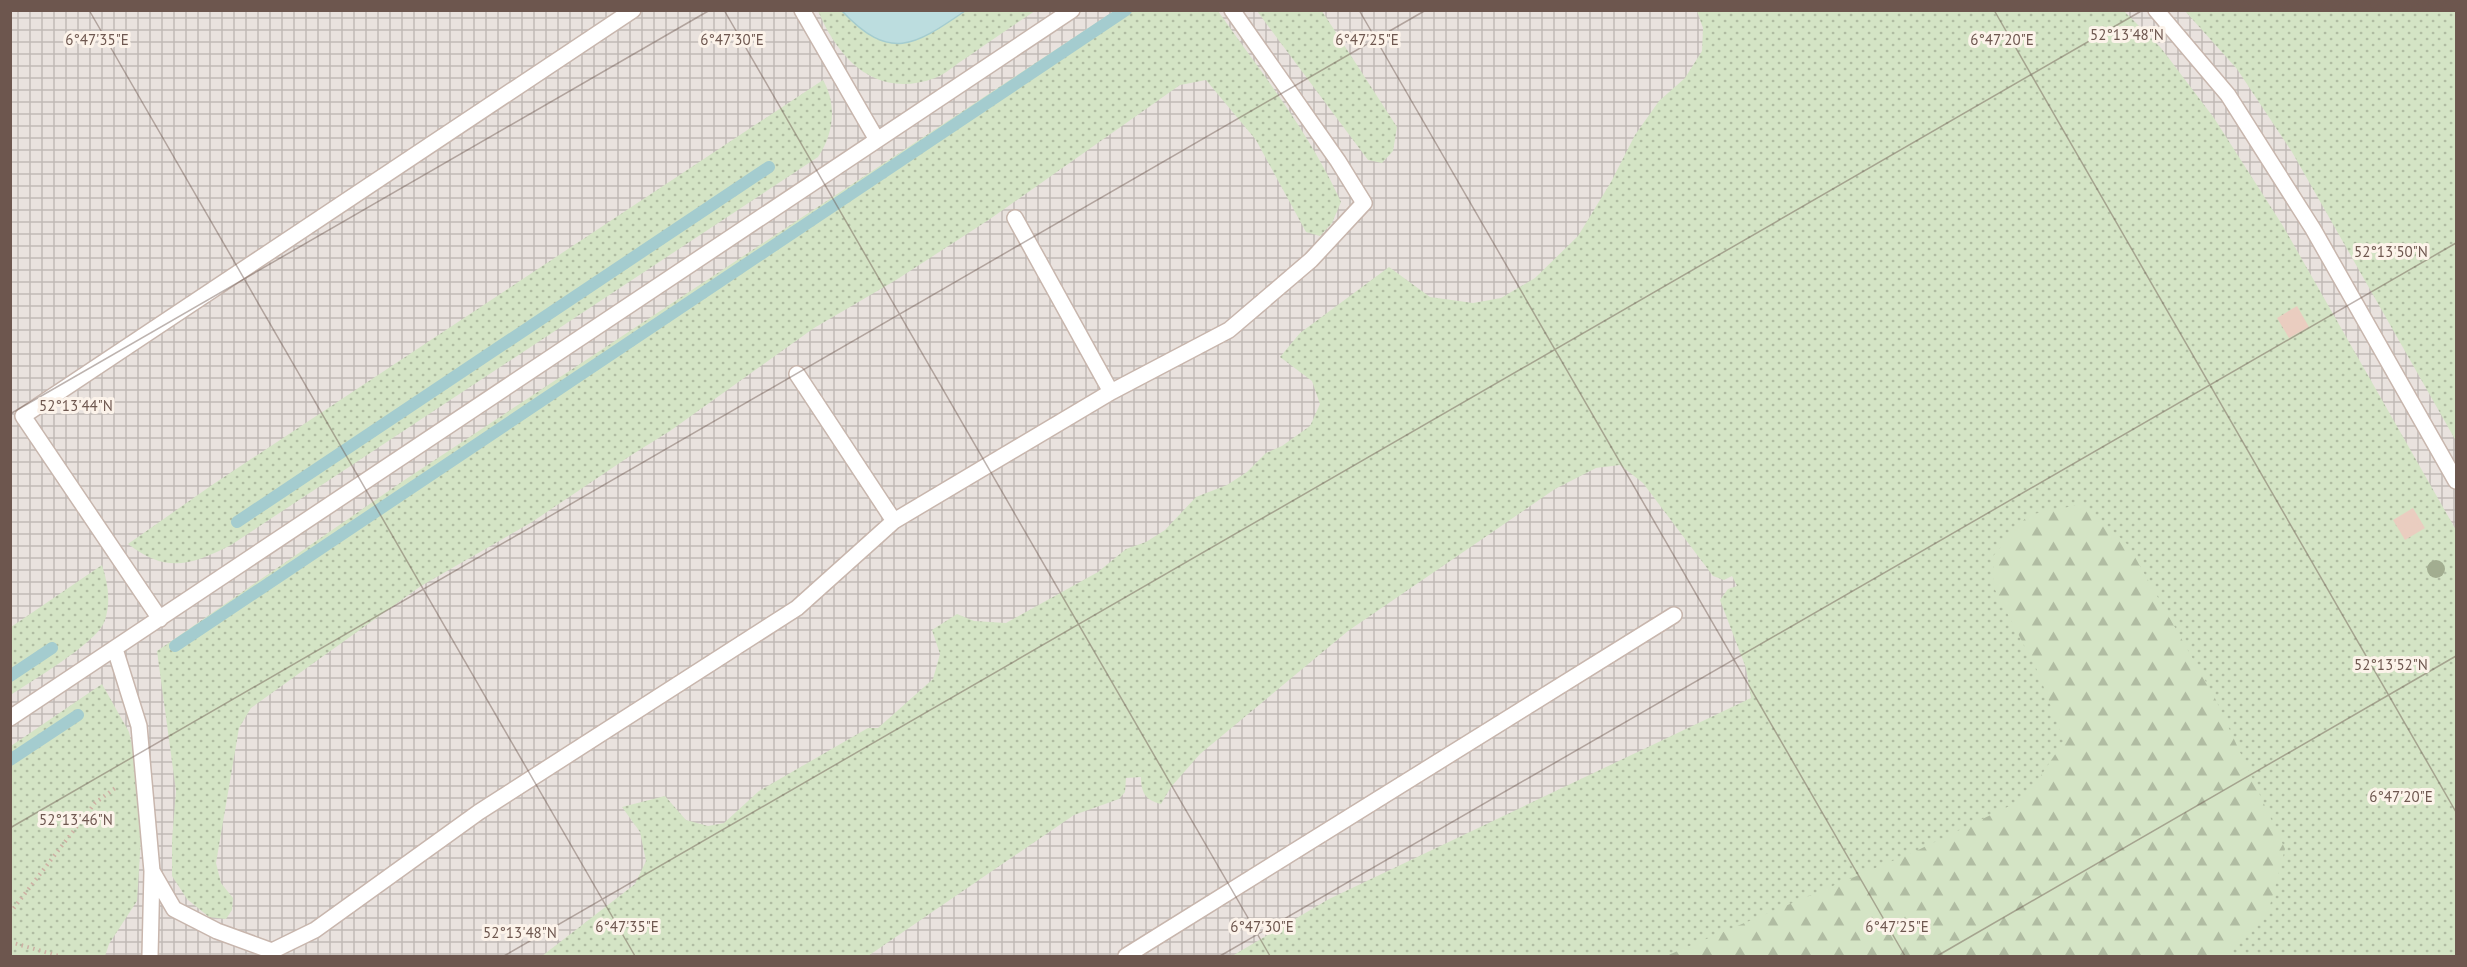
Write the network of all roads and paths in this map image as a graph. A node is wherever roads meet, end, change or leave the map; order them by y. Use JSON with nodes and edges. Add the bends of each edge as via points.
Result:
{"nodes":[{"id":1,"x":633,"y":10,"type":"edge"},
{"id":2,"x":802,"y":10,"type":"edge"},
{"id":3,"x":1072,"y":10,"type":"edge"},
{"id":4,"x":1232,"y":10,"type":"edge"},
{"id":5,"x":2157,"y":10,"type":"edge"},
{"id":6,"x":877,"y":140,"type":"junction"},
{"id":7,"x":1015,"y":218,"type":"dead end"},
{"id":8,"x":797,"y":374,"type":"dead end"},
{"id":9,"x":1111,"y":392,"type":"junction"},
{"id":10,"x":17,"y":420,"type":"edge"},
{"id":11,"x":2457,"y":481,"type":"edge"},
{"id":12,"x":894,"y":521,"type":"junction"},
{"id":13,"x":1674,"y":615,"type":"dead end"},
{"id":14,"x":160,"y":619,"type":"junction"},
{"id":15,"x":115,"y":649,"type":"junction"},
{"id":16,"x":10,"y":718,"type":"edge"},
{"id":17,"x":144,"y":779,"type":"junction"},
{"id":18,"x":152,"y":871,"type":"junction"},
{"id":19,"x":10,"y":913,"type":"edge"},
{"id":20,"x":10,"y":942,"type":"edge"},
{"id":21,"x":59,"y":957,"type":"edge"},
{"id":22,"x":150,"y":957,"type":"edge"},
{"id":23,"x":1126,"y":957,"type":"edge"}],
"edges":[{"from":1,"to":10,"type":"lane"},
{"from":2,"to":6,"type":"lane"},
{"from":3,"to":6,"type":"lane"},
{"from":4,"to":9,"type":"lane","via":[[1364,203],[1311,260],[1229,330]]},
{"from":5,"to":11,"type":"lane","via":[[2228,95],[2313,229]]},
{"from":6,"to":14,"type":"lane"},
{"from":7,"to":9,"type":"lane"},
{"from":8,"to":12,"type":"lane"},
{"from":9,"to":12,"type":"lane"},
{"from":10,"to":14,"type":"lane"},
{"from":12,"to":18,"type":"lane","via":[[797,608],[480,812],[315,930],[272,951],[217,932],[174,909]]},
{"from":13,"to":23,"type":"lane"},
{"from":14,"to":15,"type":"lane"},
{"from":15,"to":16,"type":"lane"},
{"from":15,"to":17,"type":"lane","via":[[139,726]]},
{"from":17,"to":18,"type":"lane"},
{"from":17,"to":19,"type":"path","via":[[120,785],[95,803]]},
{"from":18,"to":22,"type":"lane"},
{"from":20,"to":21,"type":"path"}]}
